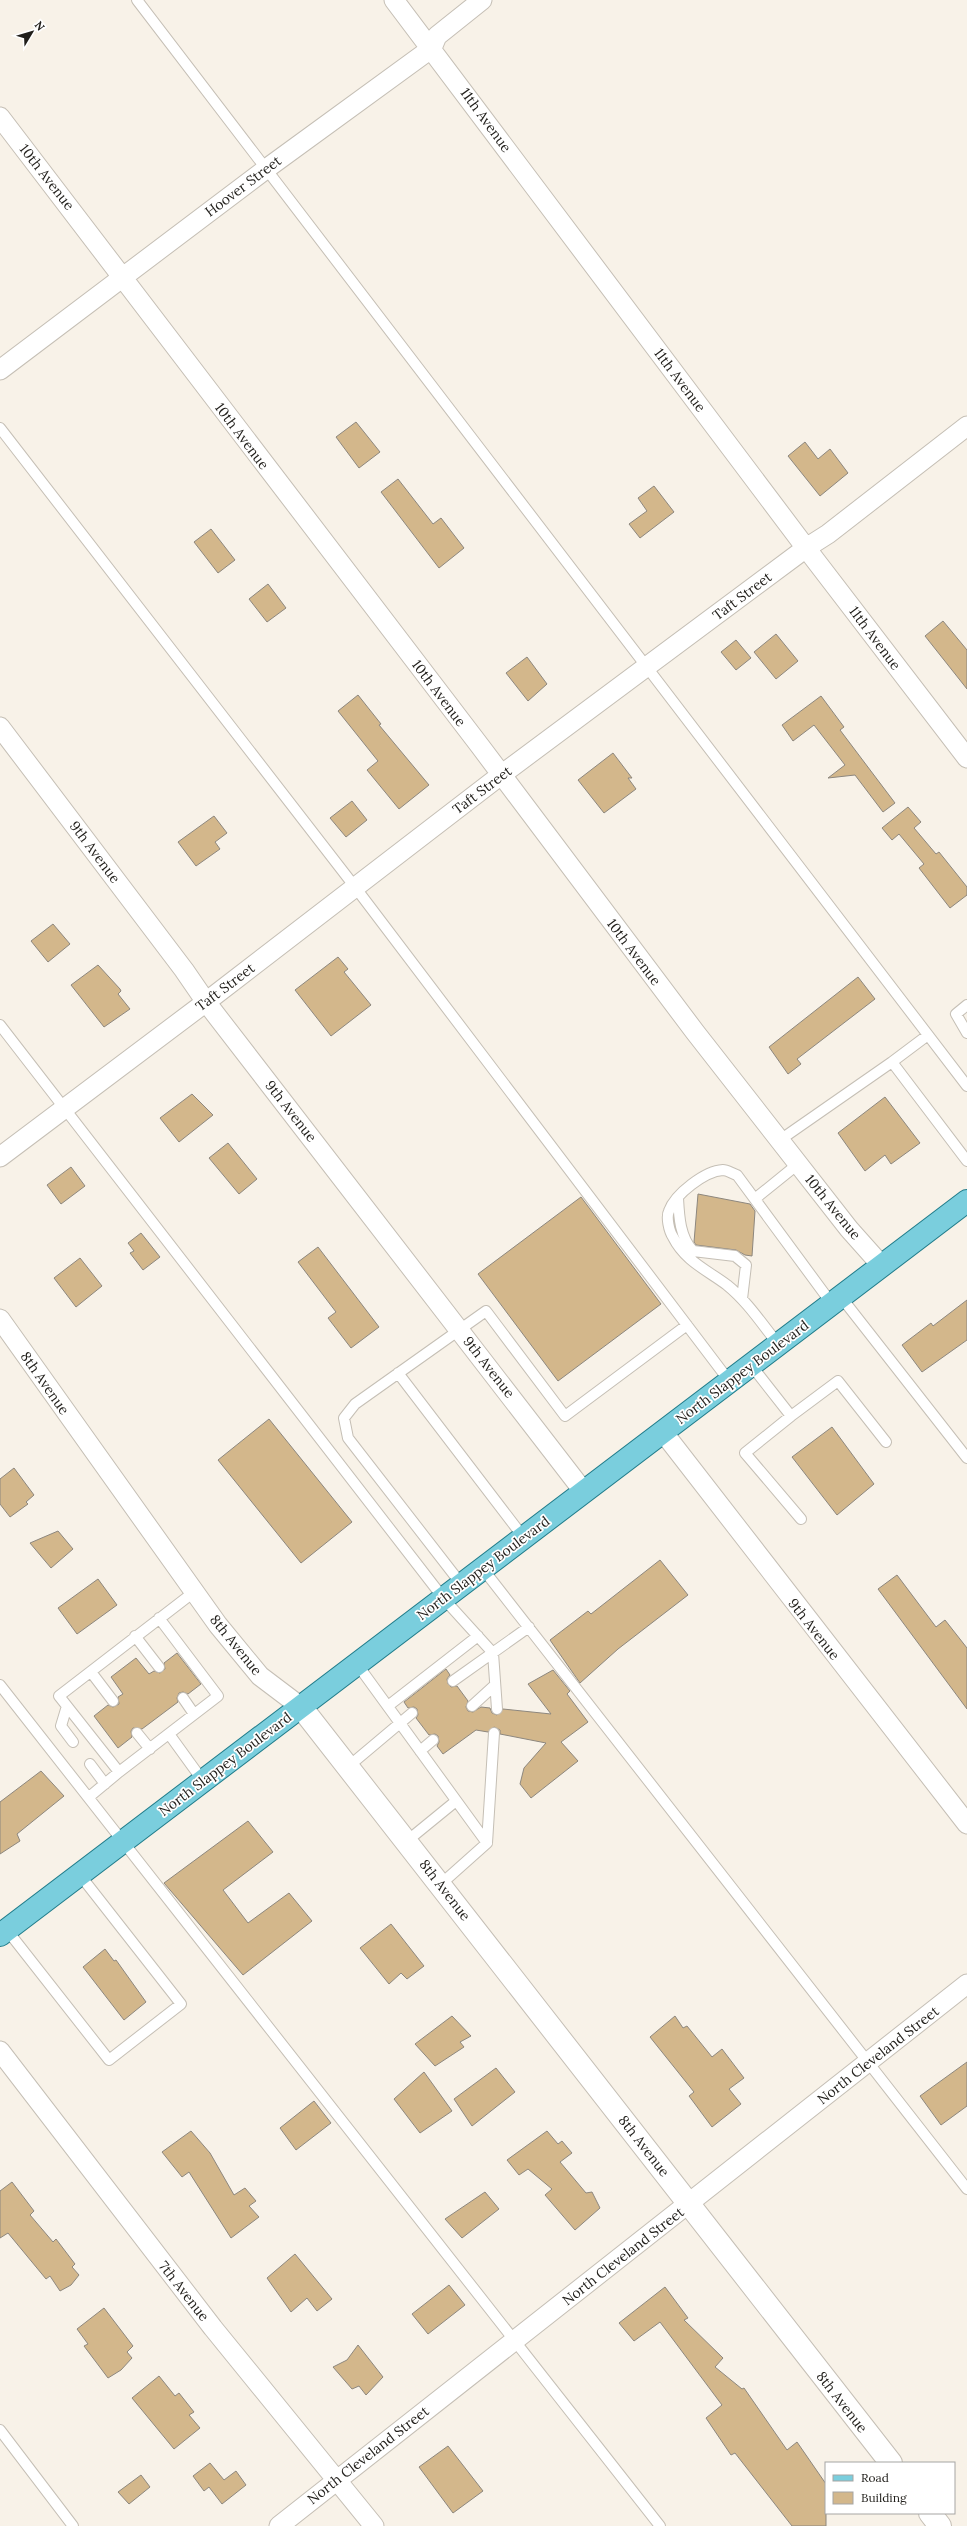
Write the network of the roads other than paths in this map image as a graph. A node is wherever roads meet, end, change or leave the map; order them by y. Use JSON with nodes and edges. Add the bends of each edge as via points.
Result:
{"nodes":[{"id":1,"x":137,"y":0,"type":"edge"},
{"id":2,"x":394,"y":0,"type":"edge"},
{"id":3,"x":482,"y":0,"type":"edge"},
{"id":4,"x":432,"y":48,"type":"junction"},
{"id":5,"x":0,"y":117,"type":"edge"},
{"id":6,"x":266,"y":168,"type":"junction"},
{"id":7,"x":124,"y":277,"type":"junction"},
{"id":8,"x":0,"y":370,"type":"edge"},
{"id":9,"x":967,"y":426,"type":"edge"},
{"id":10,"x":0,"y":428,"type":"edge"},
{"id":11,"x":806,"y":548,"type":"junction"},
{"id":12,"x":645,"y":668,"type":"junction"},
{"id":13,"x":0,"y":727,"type":"edge"},
{"id":14,"x":967,"y":758,"type":"edge"},
{"id":15,"x":501,"y":776,"type":"junction"},
{"id":16,"x":355,"y":887,"type":"junction"},
{"id":17,"x":206,"y":1002,"type":"junction"},
{"id":18,"x":967,"y":1005,"type":"edge"},
{"id":19,"x":0,"y":1025,"type":"edge"},
{"id":20,"x":967,"y":1033,"type":"edge"},
{"id":21,"x":928,"y":1035,"type":"junction"},
{"id":22,"x":892,"y":1062,"type":"junction"},
{"id":23,"x":967,"y":1086,"type":"edge"},
{"id":24,"x":64,"y":1108,"type":"junction"},
{"id":25,"x":780,"y":1140,"type":"junction"},
{"id":26,"x":0,"y":1156,"type":"edge"},
{"id":27,"x":967,"y":1161,"type":"edge"},
{"id":28,"x":798,"y":1164,"type":"junction"},
{"id":29,"x":678,"y":1198,"type":"junction"},
{"id":30,"x":756,"y":1198,"type":"junction"},
{"id":31,"x":967,"y":1201,"type":"edge"},
{"id":32,"x":882,"y":1266,"type":"junction"},
{"id":33,"x":742,"y":1299,"type":"junction"},
{"id":34,"x":836,"y":1300,"type":"junction"},
{"id":35,"x":0,"y":1319,"type":"edge"},
{"id":36,"x":687,"y":1325,"type":"junction"},
{"id":37,"x":460,"y":1329,"type":"junction"},
{"id":38,"x":778,"y":1344,"type":"junction"},
{"id":39,"x":751,"y":1365,"type":"junction"},
{"id":40,"x":398,"y":1373,"type":"junction"},
{"id":41,"x":730,"y":1382,"type":"junction"},
{"id":42,"x":791,"y":1416,"type":"junction"},
{"id":43,"x":663,"y":1432,"type":"junction"},
{"id":44,"x":886,"y":1442,"type":"dead end"},
{"id":45,"x":967,"y":1458,"type":"edge"},
{"id":46,"x":584,"y":1492,"type":"junction"},
{"id":47,"x":801,"y":1519,"type":"dead end"},
{"id":48,"x":524,"y":1538,"type":"junction"},
{"id":49,"x":483,"y":1569,"type":"junction"},
{"id":50,"x":462,"y":1585,"type":"junction"},
{"id":51,"x":194,"y":1592,"type":"junction"},
{"id":52,"x":444,"y":1599,"type":"junction"},
{"id":53,"x":159,"y":1618,"type":"junction"},
{"id":54,"x":529,"y":1627,"type":"junction"},
{"id":55,"x":136,"y":1636,"type":"junction"},
{"id":56,"x":478,"y":1636,"type":"junction"},
{"id":57,"x":493,"y":1653,"type":"junction"},
{"id":58,"x":357,"y":1664,"type":"junction"},
{"id":59,"x":159,"y":1667,"type":"dead end"},
{"id":60,"x":90,"y":1672,"type":"junction"},
{"id":61,"x":453,"y":1681,"type":"dead end"},
{"id":62,"x":0,"y":1685,"type":"edge"},
{"id":63,"x":495,"y":1685,"type":"junction"},
{"id":64,"x":183,"y":1698,"type":"dead end"},
{"id":65,"x":113,"y":1701,"type":"dead end"},
{"id":66,"x":67,"y":1706,"type":"junction"},
{"id":67,"x":388,"y":1706,"type":"junction"},
{"id":68,"x":472,"y":1706,"type":"dead end"},
{"id":69,"x":302,"y":1707,"type":"junction"},
{"id":70,"x":497,"y":1709,"type":"dead end"},
{"id":71,"x":412,"y":1713,"type":"dead end"},
{"id":72,"x":194,"y":1714,"type":"junction"},
{"id":73,"x":400,"y":1723,"type":"junction"},
{"id":74,"x":137,"y":1733,"type":"dead end"},
{"id":75,"x":494,"y":1733,"type":"dead end"},
{"id":76,"x":169,"y":1734,"type":"junction"},
{"id":77,"x":433,"y":1740,"type":"dead end"},
{"id":78,"x":74,"y":1742,"type":"dead end"},
{"id":79,"x":150,"y":1749,"type":"junction"},
{"id":80,"x":420,"y":1751,"type":"junction"},
{"id":81,"x":90,"y":1764,"type":"dead end"},
{"id":82,"x":349,"y":1766,"type":"junction"},
{"id":83,"x":119,"y":1772,"type":"junction"},
{"id":84,"x":203,"y":1782,"type":"junction"},
{"id":85,"x":105,"y":1784,"type":"junction"},
{"id":86,"x":89,"y":1797,"type":"junction"},
{"id":87,"x":456,"y":1801,"type":"junction"},
{"id":88,"x":967,"y":1824,"type":"edge"},
{"id":89,"x":124,"y":1841,"type":"junction"},
{"id":90,"x":407,"y":1841,"type":"junction"},
{"id":91,"x":487,"y":1843,"type":"junction"},
{"id":92,"x":80,"y":1875,"type":"junction"},
{"id":93,"x":441,"y":1884,"type":"junction"},
{"id":94,"x":4,"y":1933,"type":"edge"},
{"id":95,"x":967,"y":1984,"type":"edge"},
{"id":96,"x":0,"y":2051,"type":"edge"},
{"id":97,"x":868,"y":2062,"type":"junction"},
{"id":98,"x":967,"y":2189,"type":"edge"},
{"id":99,"x":689,"y":2204,"type":"junction"},
{"id":100,"x":515,"y":2340,"type":"junction"},
{"id":101,"x":0,"y":2430,"type":"edge"},
{"id":102,"x":889,"y":2462,"type":"edge"},
{"id":103,"x":338,"y":2479,"type":"junction"},
{"id":104,"x":931,"y":2514,"type":"edge"},
{"id":105,"x":73,"y":2526,"type":"edge"},
{"id":106,"x":279,"y":2526,"type":"edge"},
{"id":107,"x":374,"y":2526,"type":"edge"},
{"id":108,"x":660,"y":2526,"type":"edge"},
{"id":109,"x":940,"y":2526,"type":"edge"}],
"edges":[{"from":1,"to":6,"type":"lane"},
{"from":2,"to":4,"type":"street","name":"11th Avenue"},
{"from":3,"to":4,"type":"street","name":"Hoover Street","via":[[437,36]]},
{"from":4,"to":6,"type":"street","name":"Hoover Street"},
{"from":4,"to":11,"type":"street","name":"11th Avenue"},
{"from":5,"to":7,"type":"street","name":"10th Avenue"},
{"from":6,"to":7,"type":"street","name":"Hoover Street"},
{"from":6,"to":12,"type":"lane"},
{"from":7,"to":8,"type":"street","name":"Hoover Street"},
{"from":7,"to":15,"type":"street","name":"10th Avenue","via":[[148,313]]},
{"from":9,"to":11,"type":"street","name":"Taft Street","via":[[828,534]]},
{"from":10,"to":16,"type":"lane"},
{"from":11,"to":12,"type":"street","name":"Taft Street"},
{"from":11,"to":14,"type":"street","name":"11th Avenue"},
{"from":12,"to":15,"type":"street","name":"Taft Street"},
{"from":12,"to":21,"type":"lane"},
{"from":13,"to":17,"type":"street","name":"9th Avenue"},
{"from":15,"to":16,"type":"street","name":"Taft Street"},
{"from":15,"to":25,"type":"street","name":"10th Avenue"},
{"from":16,"to":17,"type":"street","name":"Taft Street"},
{"from":16,"to":36,"type":"lane"},
{"from":17,"to":24,"type":"street","name":"Taft Street"},
{"from":17,"to":37,"type":"street","name":"9th Avenue"},
{"from":18,"to":20,"type":"lane","via":[[956,1014]]},
{"from":19,"to":24,"type":"lane"},
{"from":21,"to":22,"type":"lane"},
{"from":21,"to":23,"type":"lane"},
{"from":22,"to":25,"type":"lane"},
{"from":22,"to":27,"type":"lane"},
{"from":24,"to":26,"type":"street","name":"Taft Street"},
{"from":24,"to":52,"type":"lane"},
{"from":25,"to":28,"type":"street","name":"10th Avenue"},
{"from":28,"to":30,"type":"lane"},
{"from":28,"to":32,"type":"street","name":"10th Avenue"},
{"from":29,"to":30,"type":"lane","via":[[708,1174],[724,1170],[737,1175]]},
{"from":29,"to":33,"type":"lane","via":[[669,1211],[668,1218],[673,1237],[692,1262],[726,1284]]},
{"from":29,"to":33,"type":"lane","via":[[683,1234],[693,1251],[735,1256],[746,1265]]},
{"from":30,"to":34,"type":"lane"},
{"from":31,"to":32,"type":"main road","name":"North Slappey Boulevard"},
{"from":32,"to":34,"type":"main road","name":"North Slappey Boulevard"},
{"from":33,"to":38,"type":"lane"},
{"from":34,"to":38,"type":"main road","name":"North Slappey Boulevard"},
{"from":34,"to":45,"type":"lane"},
{"from":35,"to":51,"type":"street","name":"8th Avenue"},
{"from":36,"to":37,"type":"lane","via":[[565,1416],[486,1312]]},
{"from":36,"to":41,"type":"lane"},
{"from":37,"to":40,"type":"lane"},
{"from":37,"to":46,"type":"street","name":"9th Avenue"},
{"from":38,"to":39,"type":"main road","name":"North Slappey Boulevard"},
{"from":39,"to":41,"type":"main road","name":"North Slappey Boulevard"},
{"from":39,"to":42,"type":"lane"},
{"from":40,"to":48,"type":"lane"},
{"from":40,"to":50,"type":"lane","via":[[355,1404],[344,1418],[348,1438]]},
{"from":41,"to":43,"type":"main road","name":"North Slappey Boulevard"},
{"from":42,"to":44,"type":"lane","via":[[838,1381]]},
{"from":42,"to":47,"type":"lane","via":[[745,1453]]},
{"from":43,"to":46,"type":"main road","name":"North Slappey Boulevard"},
{"from":43,"to":88,"type":"street","name":"9th Avenue"},
{"from":46,"to":48,"type":"main road","name":"North Slappey Boulevard"},
{"from":48,"to":49,"type":"main road","name":"North Slappey Boulevard"},
{"from":49,"to":50,"type":"main road","name":"North Slappey Boulevard"},
{"from":49,"to":54,"type":"lane"},
{"from":50,"to":52,"type":"main road","name":"North Slappey Boulevard"},
{"from":51,"to":53,"type":"lane"},
{"from":51,"to":69,"type":"street","name":"8th Avenue","via":[[260,1676]]},
{"from":52,"to":56,"type":"lane"},
{"from":52,"to":58,"type":"main road","name":"North Slappey Boulevard"},
{"from":53,"to":55,"type":"lane"},
{"from":53,"to":72,"type":"lane","via":[[218,1696]]},
{"from":54,"to":57,"type":"lane"},
{"from":54,"to":97,"type":"lane"},
{"from":55,"to":59,"type":"lane"},
{"from":55,"to":60,"type":"lane"},
{"from":56,"to":57,"type":"lane"},
{"from":56,"to":67,"type":"lane"},
{"from":57,"to":61,"type":"lane"},
{"from":57,"to":63,"type":"lane"},
{"from":58,"to":67,"type":"lane"},
{"from":58,"to":69,"type":"main road","name":"North Slappey Boulevard"},
{"from":60,"to":65,"type":"lane"},
{"from":60,"to":66,"type":"lane","via":[[59,1696]]},
{"from":62,"to":86,"type":"lane"},
{"from":63,"to":68,"type":"lane"},
{"from":63,"to":70,"type":"lane"},
{"from":64,"to":72,"type":"lane"},
{"from":66,"to":78,"type":"lane","via":[[61,1726]]},
{"from":66,"to":83,"type":"lane"},
{"from":67,"to":73,"type":"lane"},
{"from":69,"to":82,"type":"street","name":"8th Avenue"},
{"from":69,"to":84,"type":"main road","name":"North Slappey Boulevard"},
{"from":71,"to":73,"type":"lane"},
{"from":72,"to":76,"type":"lane"},
{"from":73,"to":80,"type":"lane"},
{"from":73,"to":82,"type":"lane"},
{"from":74,"to":79,"type":"lane"},
{"from":75,"to":91,"type":"lane"},
{"from":76,"to":79,"type":"lane"},
{"from":76,"to":84,"type":"lane"},
{"from":77,"to":80,"type":"lane"},
{"from":79,"to":83,"type":"lane"},
{"from":80,"to":87,"type":"lane"},
{"from":81,"to":85,"type":"lane"},
{"from":82,"to":90,"type":"street","name":"8th Avenue"},
{"from":83,"to":85,"type":"lane"},
{"from":84,"to":89,"type":"main road","name":"North Slappey Boulevard"},
{"from":85,"to":86,"type":"lane"},
{"from":86,"to":89,"type":"lane"},
{"from":87,"to":90,"type":"lane"},
{"from":87,"to":91,"type":"lane"},
{"from":89,"to":92,"type":"main road","name":"North Slappey Boulevard"},
{"from":89,"to":100,"type":"lane"},
{"from":90,"to":93,"type":"street","name":"8th Avenue"},
{"from":91,"to":93,"type":"lane"},
{"from":92,"to":94,"type":"main road","name":"North Slappey Boulevard"},
{"from":92,"to":94,"type":"lane","via":[[181,2004],[109,2060]]},
{"from":93,"to":99,"type":"street","name":"8th Avenue"},
{"from":95,"to":97,"type":"street","name":"North Cleveland Street"},
{"from":96,"to":103,"type":"street","name":"7th Avenue","via":[[214,2328]]},
{"from":97,"to":98,"type":"lane"},
{"from":97,"to":99,"type":"street","name":"North Cleveland Street"},
{"from":99,"to":100,"type":"street","name":"North Cleveland Street"},
{"from":99,"to":102,"type":"street","name":"8th Avenue"},
{"from":100,"to":103,"type":"street","name":"North Cleveland Street"},
{"from":100,"to":108,"type":"lane"},
{"from":101,"to":105,"type":"lane"},
{"from":103,"to":106,"type":"street","name":"North Cleveland Street"},
{"from":103,"to":107,"type":"street","name":"7th Avenue"},
{"from":104,"to":109,"type":"street"}]}
